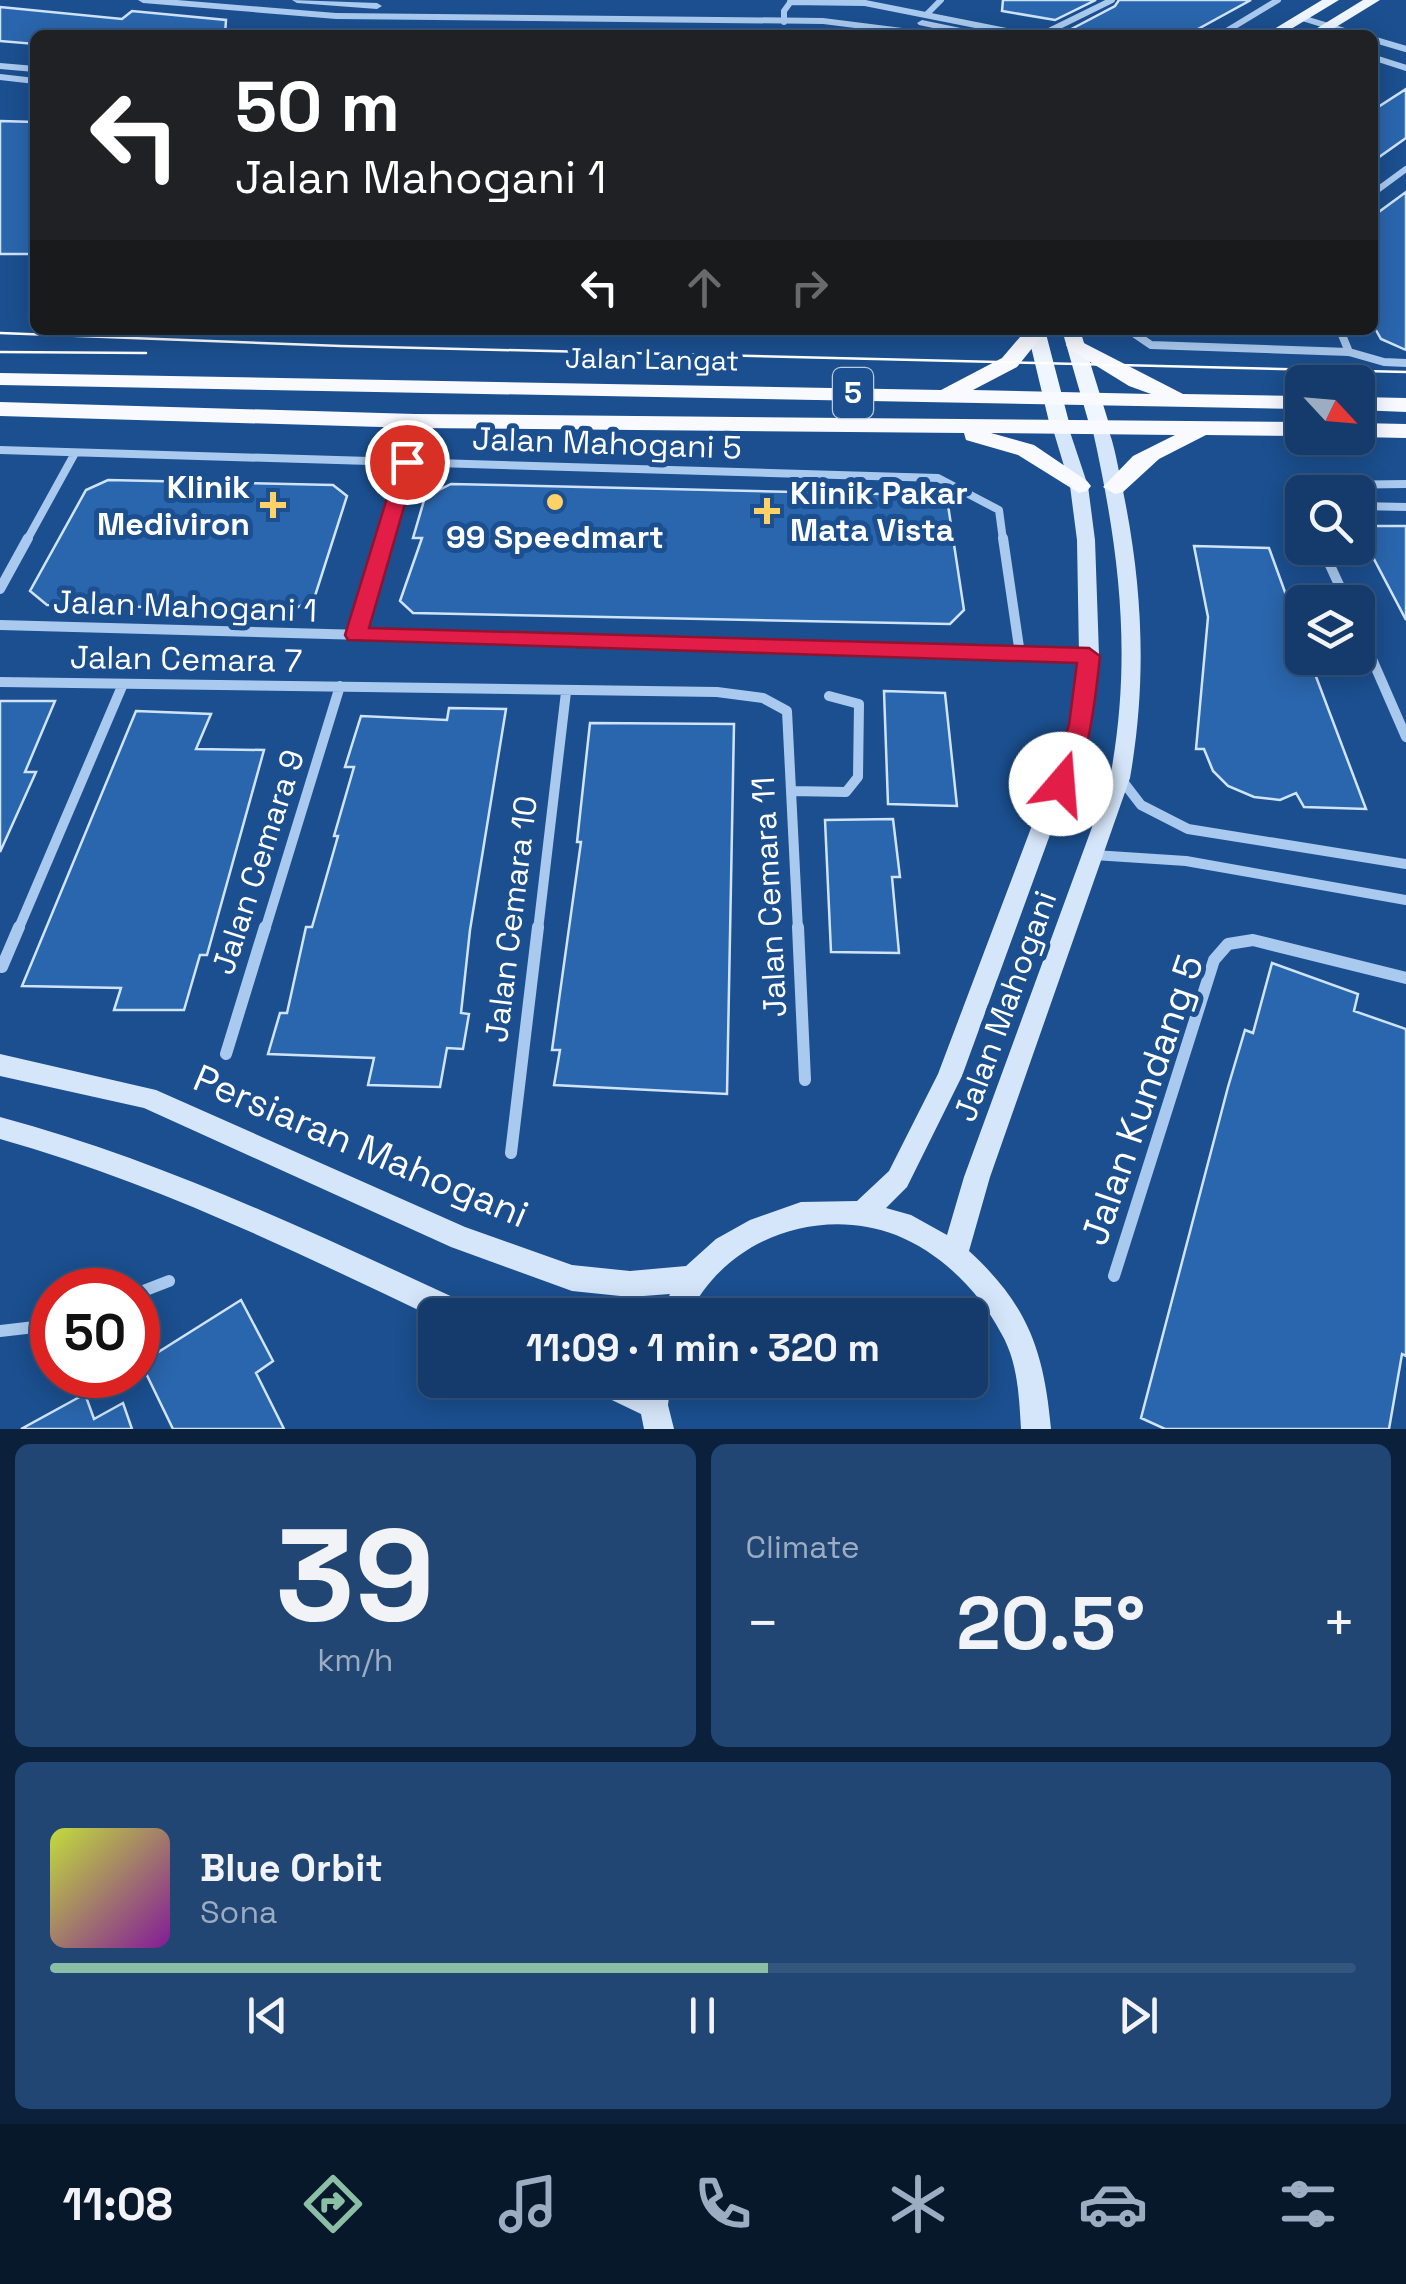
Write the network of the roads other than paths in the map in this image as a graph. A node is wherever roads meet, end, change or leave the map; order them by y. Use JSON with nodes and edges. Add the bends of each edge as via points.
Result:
{"nodes":[{"id":1,"x":144,"y":0,"type":"edge"},
{"id":2,"x":297,"y":0,"type":"edge"},
{"id":3,"x":941,"y":0,"type":"edge"},
{"id":4,"x":1112,"y":0,"type":"edge"},
{"id":5,"x":1278,"y":0,"type":"edge"},
{"id":6,"x":1332,"y":0,"type":"edge"},
{"id":7,"x":1373,"y":0,"type":"edge"},
{"id":8,"x":360,"y":2,"type":"edge"},
{"id":9,"x":788,"y":9,"type":"edge"},
{"id":10,"x":927,"y":14,"type":"junction"},
{"id":11,"x":1302,"y":18,"type":"junction"},
{"id":12,"x":1328,"y":26,"type":"junction"},
{"id":13,"x":902,"y":30,"type":"edge"},
{"id":14,"x":954,"y":30,"type":"edge"},
{"id":15,"x":1004,"y":30,"type":"edge"},
{"id":16,"x":1051,"y":30,"type":"edge"},
{"id":17,"x":1228,"y":30,"type":"edge"},
{"id":18,"x":1281,"y":30,"type":"edge"},
{"id":19,"x":1321,"y":30,"type":"edge"},
{"id":20,"x":1341,"y":30,"type":"edge"},
{"id":21,"x":1378,"y":41,"type":"edge"},
{"id":22,"x":1406,"y":49,"type":"edge"},
{"id":23,"x":1378,"y":60,"type":"edge"},
{"id":24,"x":0,"y":66,"type":"edge"},
{"id":25,"x":1406,"y":68,"type":"edge"},
{"id":26,"x":30,"y":69,"type":"edge"},
{"id":27,"x":0,"y":77,"type":"edge"},
{"id":28,"x":30,"y":80,"type":"edge"},
{"id":29,"x":1406,"y":169,"type":"edge"},
{"id":30,"x":1378,"y":190,"type":"edge"},
{"id":31,"x":1033,"y":335,"type":"edge"},
{"id":32,"x":1037,"y":335,"type":"edge"},
{"id":33,"x":1134,"y":335,"type":"edge"},
{"id":34,"x":1342,"y":335,"type":"edge"},
{"id":35,"x":1073,"y":338,"type":"edge"},
{"id":36,"x":1349,"y":352,"type":"junction"},
{"id":37,"x":1406,"y":363,"type":"edge"},
{"id":38,"x":0,"y":379,"type":"edge"},
{"id":39,"x":944,"y":395,"type":"junction"},
{"id":40,"x":1054,"y":398,"type":"junction"},
{"id":41,"x":1093,"y":399,"type":"junction"},
{"id":42,"x":1190,"y":401,"type":"junction"},
{"id":43,"x":1285,"y":403,"type":"edge"},
{"id":44,"x":1375,"y":404,"type":"edge"},
{"id":45,"x":1406,"y":404,"type":"edge"},
{"id":46,"x":0,"y":409,"type":"edge"},
{"id":47,"x":922,"y":424,"type":"junction"},
{"id":48,"x":1060,"y":426,"type":"junction"},
{"id":49,"x":1100,"y":427,"type":"junction"},
{"id":50,"x":1231,"y":428,"type":"junction"},
{"id":51,"x":1285,"y":429,"type":"edge"},
{"id":52,"x":1375,"y":430,"type":"edge"},
{"id":53,"x":1406,"y":431,"type":"edge"},
{"id":54,"x":0,"y":450,"type":"edge"},
{"id":55,"x":74,"y":453,"type":"junction"},
{"id":56,"x":407,"y":462,"type":"junction"},
{"id":57,"x":1375,"y":484,"type":"edge"},
{"id":58,"x":1406,"y":484,"type":"edge"},
{"id":59,"x":1079,"y":486,"type":"junction"},
{"id":60,"x":1115,"y":487,"type":"junction"},
{"id":61,"x":1375,"y":506,"type":"edge"},
{"id":62,"x":1406,"y":507,"type":"edge"},
{"id":63,"x":0,"y":589,"type":"edge"},
{"id":64,"x":0,"y":626,"type":"edge"},
{"id":65,"x":356,"y":635,"type":"junction"},
{"id":66,"x":1020,"y":654,"type":"junction"},
{"id":67,"x":1089,"y":656,"type":"junction"},
{"id":68,"x":1375,"y":666,"type":"edge"},
{"id":69,"x":0,"y":682,"type":"edge"},
{"id":70,"x":123,"y":684,"type":"junction"},
{"id":71,"x":340,"y":686,"type":"junction"},
{"id":72,"x":566,"y":692,"type":"junction"},
{"id":73,"x":829,"y":696,"type":"dead end"},
{"id":74,"x":788,"y":711,"type":"joint"},
{"id":75,"x":1406,"y":737,"type":"edge"},
{"id":76,"x":1120,"y":778,"type":"junction"},
{"id":77,"x":791,"y":791,"type":"junction"},
{"id":78,"x":1094,"y":855,"type":"junction"},
{"id":79,"x":1406,"y":864,"type":"edge"},
{"id":80,"x":1406,"y":900,"type":"edge"},
{"id":81,"x":2,"y":966,"type":"edge"},
{"id":82,"x":1406,"y":978,"type":"edge"},
{"id":83,"x":226,"y":1054,"type":"dead end"},
{"id":84,"x":0,"y":1065,"type":"edge"},
{"id":85,"x":806,"y":1080,"type":"dead end"},
{"id":86,"x":0,"y":1128,"type":"edge"},
{"id":87,"x":511,"y":1152,"type":"dead end"},
{"id":88,"x":862,"y":1212,"type":"junction"},
{"id":89,"x":955,"y":1252,"type":"junction"},
{"id":90,"x":1114,"y":1276,"type":"dead end"},
{"id":91,"x":693,"y":1279,"type":"junction"},
{"id":92,"x":169,"y":1281,"type":"dead end"},
{"id":93,"x":160,"y":1284,"type":"edge"},
{"id":94,"x":423,"y":1298,"type":"edge"},
{"id":95,"x":683,"y":1298,"type":"edge"},
{"id":96,"x":30,"y":1328,"type":"edge"},
{"id":97,"x":0,"y":1331,"type":"edge"},
{"id":98,"x":1036,"y":1429,"type":"edge"}],
"edges":[{"from":1,"to":9,"type":"street","via":[[336,16]]},
{"from":2,"to":8,"type":"street"},
{"from":3,"to":10,"type":"street"},
{"from":4,"to":16,"type":"street"},
{"from":5,"to":17,"type":"street"},
{"from":6,"to":11,"type":"main road"},
{"from":7,"to":12,"type":"main road"},
{"from":8,"to":9,"type":"street"},
{"from":9,"to":10,"type":"street","via":[[864,3]]},
{"from":9,"to":13,"type":"street"},
{"from":9,"to":14,"type":"street","via":[[871,14]]},
{"from":10,"to":15,"type":"street"},
{"from":11,"to":12,"type":"street"},
{"from":11,"to":18,"type":"main road"},
{"from":12,"to":19,"type":"main road"},
{"from":12,"to":20,"type":"street"},
{"from":21,"to":22,"type":"street"},
{"from":23,"to":25,"type":"street"},
{"from":24,"to":26,"type":"street"},
{"from":27,"to":28,"type":"street"},
{"from":29,"to":30,"type":"street"},
{"from":31,"to":39,"type":"highway","via":[[1004,369]]},
{"from":32,"to":40,"type":"main road"},
{"from":33,"to":36,"type":"street","via":[[1150,344]]},
{"from":34,"to":36,"type":"street"},
{"from":35,"to":41,"type":"main road"},
{"from":35,"to":42,"type":"highway","via":[[1137,381]]},
{"from":36,"to":37,"type":"street"},
{"from":38,"to":39,"type":"highway","name":"Jalan Langat","number":"5"},
{"from":39,"to":40,"type":"highway","name":"Jalan Langat","number":"5"},
{"from":40,"to":41,"type":"highway","name":"Jalan Langat","number":"5"},
{"from":40,"to":48,"type":"main road"},
{"from":41,"to":42,"type":"highway","name":"Jalan Langat","number":"5"},
{"from":41,"to":49,"type":"main road"},
{"from":42,"to":43,"type":"highway","name":"Jalan Langat","number":"5"},
{"from":44,"to":45,"type":"highway"},
{"from":46,"to":47,"type":"highway","name":"Jalan Langat","number":"5","via":[[415,421]]},
{"from":47,"to":48,"type":"highway","name":"Jalan Langat","number":"5"},
{"from":47,"to":59,"type":"highway","via":[[1026,450]]},
{"from":48,"to":49,"type":"highway","name":"Jalan Langat","number":"5"},
{"from":48,"to":59,"type":"main road","name":"Jalan Mahogani"},
{"from":49,"to":50,"type":"highway","name":"Jalan Langat","number":"5"},
{"from":49,"to":60,"type":"main road","name":"Jalan Mahogani"},
{"from":50,"to":51,"type":"highway","name":"Jalan Langat","number":"5"},
{"from":50,"to":60,"type":"highway","via":[[1146,456]]},
{"from":52,"to":53,"type":"highway"},
{"from":54,"to":55,"type":"street","name":"Jalan Mahogani 5"},
{"from":55,"to":56,"type":"street","name":"Jalan Mahogani 5"},
{"from":55,"to":63,"type":"street"},
{"from":56,"to":65,"type":"street"},
{"from":56,"to":66,"type":"street","name":"Jalan Mahogani 5","via":[[938,478],[999,510]]},
{"from":57,"to":58,"type":"street"},
{"from":59,"to":67,"type":"main road","name":"Jalan Mahogani"},
{"from":60,"to":76,"type":"main road","name":"Jalan Mahogani","via":[[1129,554],[1133,634]]},
{"from":61,"to":62,"type":"street"},
{"from":64,"to":65,"type":"street","name":"Jalan Mahogani 1"},
{"from":65,"to":66,"type":"street","name":"Jalan Mahogani 1"},
{"from":66,"to":67,"type":"street","name":"Jalan Mahogani 1"},
{"from":67,"to":88,"type":"main road","name":"Jalan Mahogani","via":[[1080,725],[950,1076],[898,1180]]},
{"from":68,"to":75,"type":"street"},
{"from":69,"to":70,"type":"street","name":"Jalan Cemara 7"},
{"from":70,"to":71,"type":"street","name":"Jalan Cemara 7"},
{"from":70,"to":81,"type":"street"},
{"from":71,"to":72,"type":"street","name":"Jalan Cemara 7"},
{"from":71,"to":83,"type":"street","name":"Jalan Cemara 9"},
{"from":72,"to":74,"type":"street","name":"Jalan Cemara 7","via":[[736,694],[776,700]]},
{"from":72,"to":87,"type":"street","name":"Jalan Cemara 10"},
{"from":73,"to":77,"type":"street","via":[[858,704],[858,777],[846,792]]},
{"from":74,"to":77,"type":"street","name":"Jalan Cemara 11"},
{"from":76,"to":78,"type":"main road","name":"Jalan Mahogani"},
{"from":76,"to":79,"type":"street","via":[[1141,804],[1188,829]]},
{"from":77,"to":85,"type":"street","name":"Jalan Cemara 11"},
{"from":78,"to":80,"type":"street","via":[[1186,861]]},
{"from":78,"to":89,"type":"main road","name":"Jalan Mahogani"},
{"from":82,"to":90,"type":"street","name":"Jalan Kundang 5","via":[[1253,940],[1228,944],[1214,960]]},
{"from":84,"to":91,"type":"main road","name":"Persiaran Mahogani","via":[[147,1098],[460,1238],[572,1278],[630,1284]]},
{"from":86,"to":94,"type":"main road","via":[[165,1178]]},
{"from":88,"to":89,"type":"main road","via":[[910,1226]]},
{"from":88,"to":91,"type":"main road","via":[[814,1212],[768,1223],[727,1246]]},
{"from":89,"to":98,"type":"main road","via":[[982,1277],[1021,1339],[1033,1375]]},
{"from":91,"to":95,"type":"main road"},
{"from":92,"to":93,"type":"street"},
{"from":96,"to":97,"type":"street"}]}
